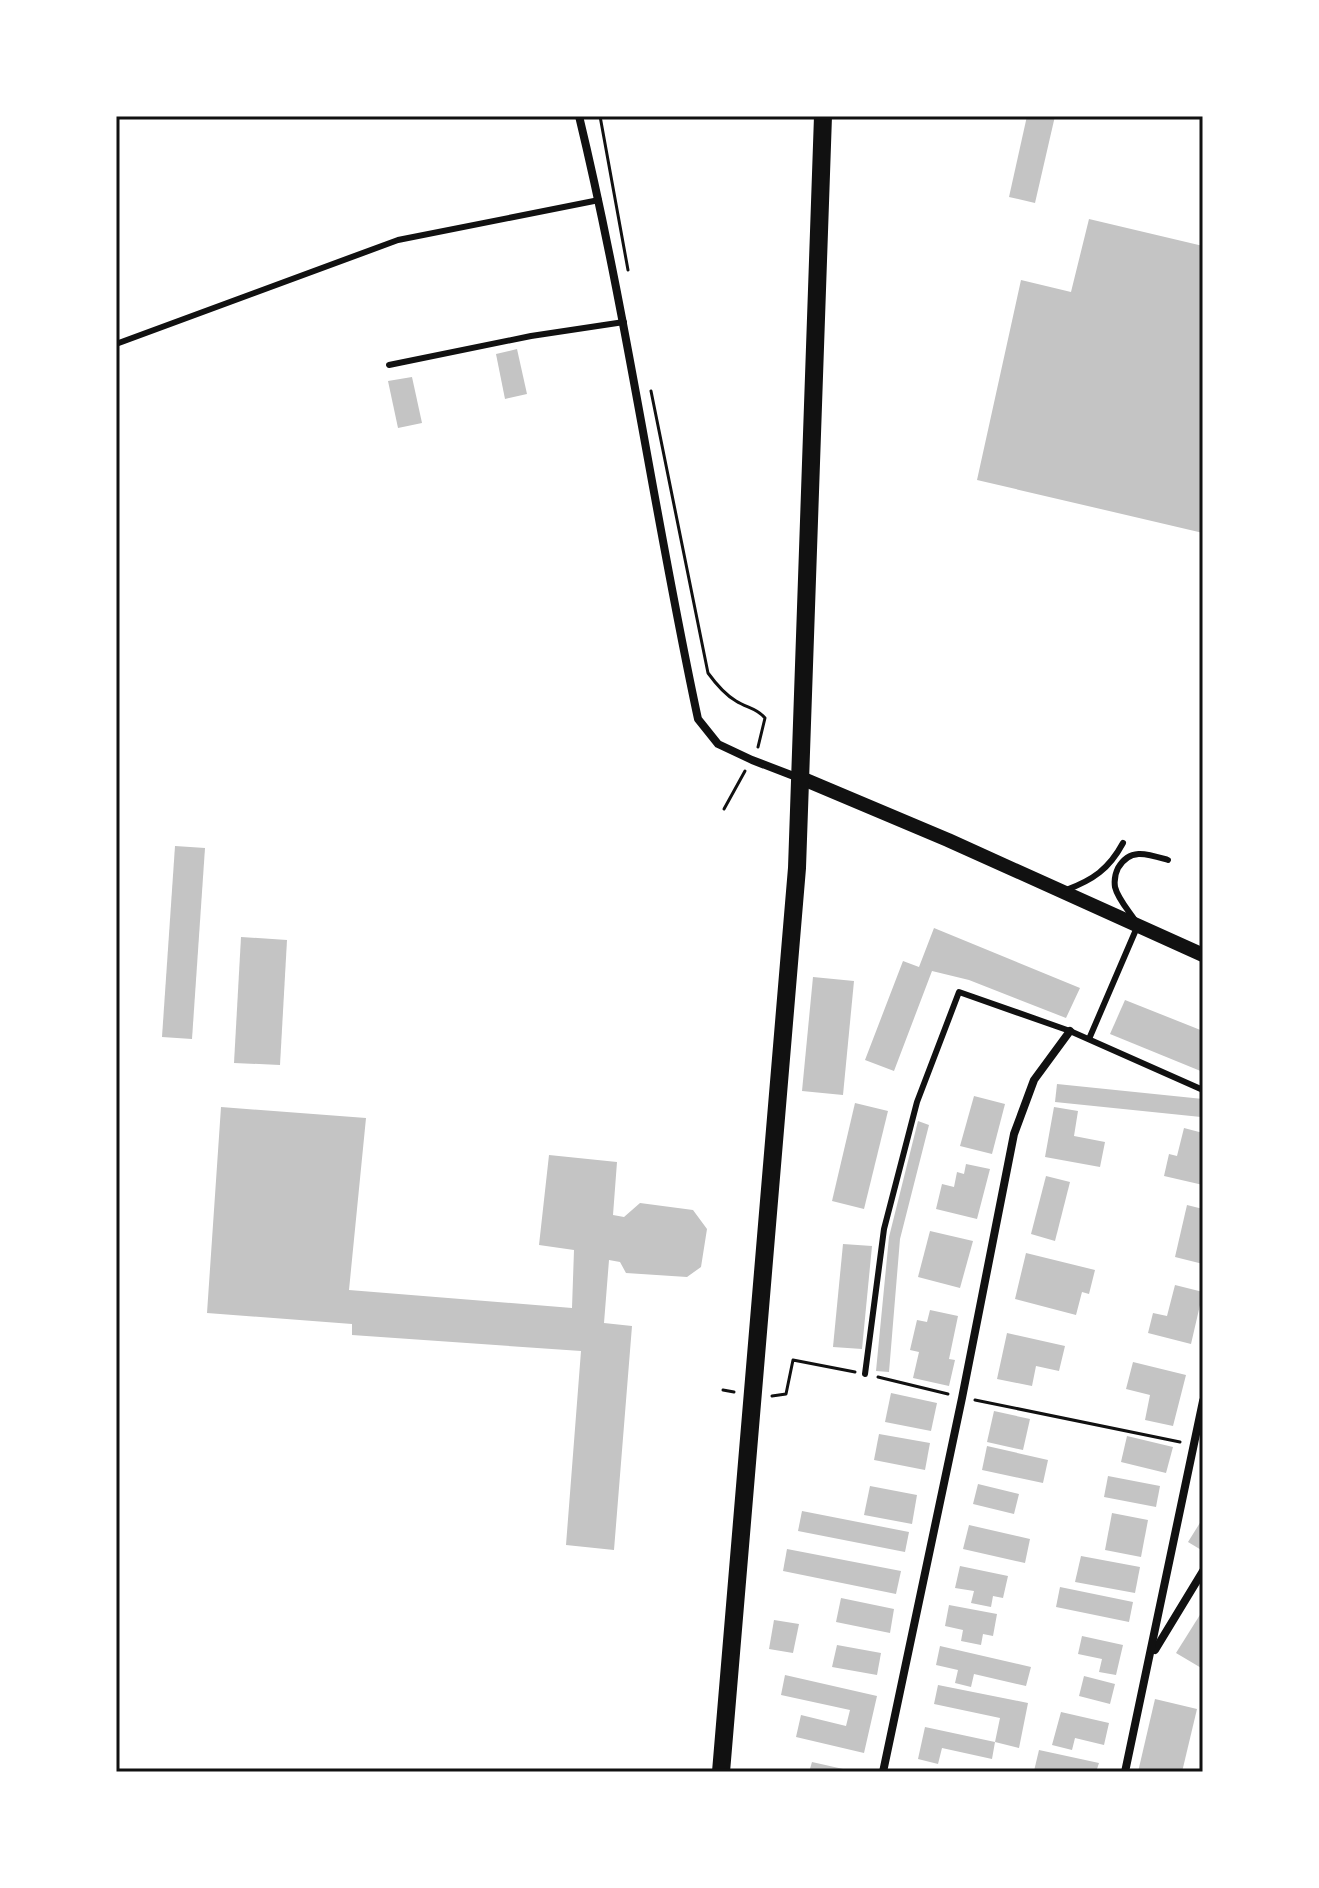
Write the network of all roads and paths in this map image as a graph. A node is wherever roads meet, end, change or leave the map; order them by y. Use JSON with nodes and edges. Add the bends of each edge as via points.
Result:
{"nodes":[{"id":1,"x":579,"y":116,"type":"edge"},
{"id":2,"x":600,"y":116,"type":"edge"},
{"id":3,"x":823,"y":116,"type":"edge"},
{"id":4,"x":599,"y":200,"type":"junction"},
{"id":5,"x":628,"y":271,"type":"dead end"},
{"id":6,"x":624,"y":322,"type":"junction"},
{"id":7,"x":116,"y":344,"type":"edge"},
{"id":8,"x":389,"y":365,"type":"dead end"},
{"id":9,"x":648,"y":379,"type":"dead end"},
{"id":10,"x":752,"y":760,"type":"junction"},
{"id":11,"x":801,"y":778,"type":"junction"},
{"id":12,"x":724,"y":809,"type":"dead end"},
{"id":13,"x":1123,"y":843,"type":"dead end"},
{"id":14,"x":1168,"y":860,"type":"dead end"},
{"id":15,"x":1063,"y":891,"type":"junction"},
{"id":16,"x":1138,"y":925,"type":"junction"},
{"id":17,"x":1203,"y":955,"type":"edge"},
{"id":18,"x":1070,"y":1031,"type":"junction"},
{"id":19,"x":1089,"y":1039,"type":"junction"},
{"id":20,"x":1203,"y":1090,"type":"edge"},
{"id":21,"x":865,"y":1374,"type":"junction"},
{"id":22,"x":723,"y":1390,"type":"dead end"},
{"id":23,"x":734,"y":1392,"type":"dead end"},
{"id":24,"x":772,"y":1396,"type":"dead end"},
{"id":25,"x":962,"y":1398,"type":"junction"},
{"id":26,"x":1203,"y":1401,"type":"edge"},
{"id":27,"x":1193,"y":1444,"type":"junction"},
{"id":28,"x":1203,"y":1571,"type":"edge"},
{"id":29,"x":1150,"y":1658,"type":"junction"},
{"id":30,"x":721,"y":1772,"type":"edge"},
{"id":31,"x":883,"y":1772,"type":"edge"},
{"id":32,"x":1125,"y":1772,"type":"edge"}],
"edges":[{"from":1,"to":4,"type":"street"},
{"from":2,"to":5,"type":"path"},
{"from":3,"to":11,"type":"main road"},
{"from":4,"to":6,"type":"street"},
{"from":4,"to":7,"type":"lane","via":[[398,240]]},
{"from":6,"to":8,"type":"lane"},
{"from":6,"to":10,"type":"street","via":[[698,719],[718,744]]},
{"from":9,"to":10,"type":"path","via":[[708,673],[719,688],[765,718]]},
{"from":10,"to":11,"type":"street"},
{"from":10,"to":12,"type":"path"},
{"from":11,"to":15,"type":"street"},
{"from":11,"to":30,"type":"main road"},
{"from":13,"to":15,"type":"lane","via":[[1090,881]]},
{"from":14,"to":16,"type":"lane","via":[[1138,853],[1117,870],[1116,890]]},
{"from":15,"to":16,"type":"street"},
{"from":16,"to":17,"type":"street"},
{"from":16,"to":19,"type":"lane"},
{"from":18,"to":19,"type":"lane"},
{"from":18,"to":21,"type":"lane","via":[[959,992],[917,1102],[884,1229]]},
{"from":18,"to":25,"type":"street","via":[[1034,1080],[1014,1134]]},
{"from":19,"to":20,"type":"lane"},
{"from":21,"to":24,"type":"path","via":[[793,1360],[786,1394]]},
{"from":21,"to":25,"type":"path"},
{"from":22,"to":23,"type":"path"},
{"from":25,"to":27,"type":"path"},
{"from":25,"to":31,"type":"street"},
{"from":26,"to":27,"type":"street"},
{"from":27,"to":29,"type":"street"},
{"from":28,"to":29,"type":"street"},
{"from":29,"to":32,"type":"street"}]}
